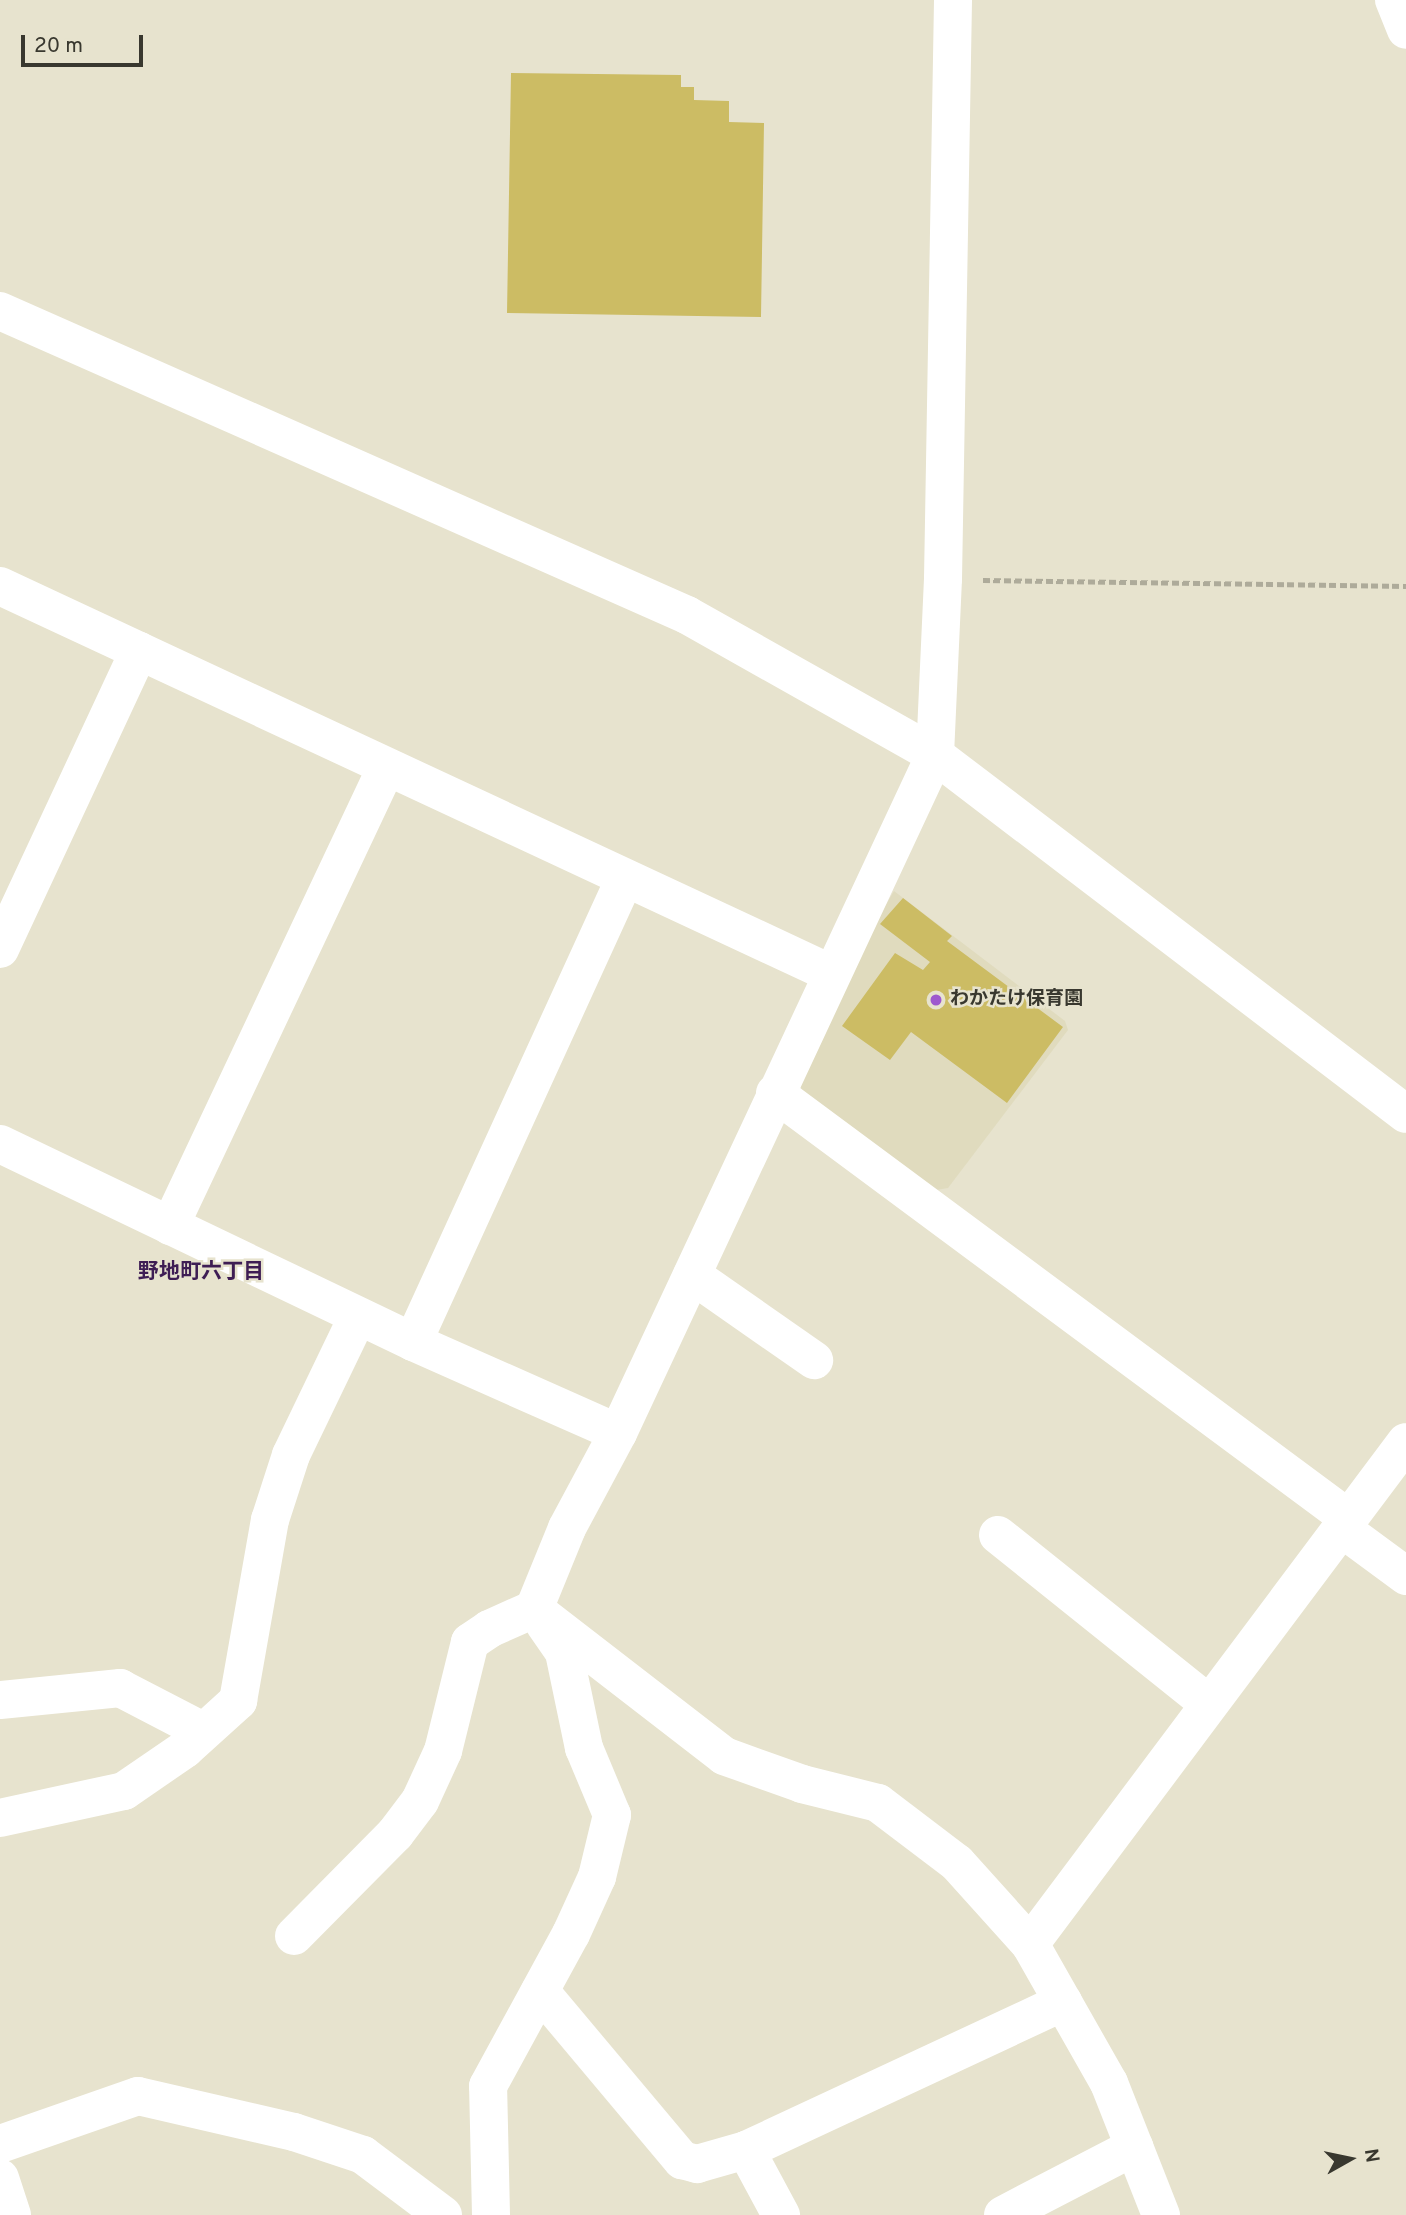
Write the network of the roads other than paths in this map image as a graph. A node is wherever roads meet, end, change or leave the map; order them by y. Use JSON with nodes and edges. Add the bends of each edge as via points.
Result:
{"nodes":[{"id":1,"x":953,"y":0,"type":"edge"},
{"id":2,"x":1394,"y":0,"type":"edge"},
{"id":3,"x":1406,"y":30,"type":"edge"},
{"id":4,"x":0,"y":311,"type":"edge"},
{"id":5,"x":0,"y":586,"type":"edge"},
{"id":6,"x":139,"y":651,"type":"junction"},
{"id":7,"x":935,"y":755,"type":"junction"},
{"id":8,"x":386,"y":768,"type":"junction"},
{"id":9,"x":625,"y":878,"type":"junction"},
{"id":10,"x":0,"y":949,"type":"edge"},
{"id":11,"x":830,"y":973,"type":"junction"},
{"id":12,"x":775,"y":1093,"type":"junction"},
{"id":13,"x":1406,"y":1114,"type":"edge"},
{"id":14,"x":0,"y":1144,"type":"edge"},
{"id":15,"x":170,"y":1226,"type":"junction"},
{"id":16,"x":692,"y":1275,"type":"junction"},
{"id":17,"x":358,"y":1316,"type":"junction"},
{"id":18,"x":413,"y":1342,"type":"junction"},
{"id":19,"x":814,"y":1360,"type":"dead end"},
{"id":20,"x":618,"y":1433,"type":"junction"},
{"id":21,"x":1406,"y":1442,"type":"edge"},
{"id":22,"x":1344,"y":1523,"type":"junction"},
{"id":23,"x":998,"y":1535,"type":"dead end"},
{"id":24,"x":1406,"y":1576,"type":"edge"},
{"id":25,"x":534,"y":1609,"type":"junction"},
{"id":26,"x":0,"y":1700,"type":"edge"},
{"id":27,"x":1208,"y":1703,"type":"junction"},
{"id":28,"x":203,"y":1731,"type":"junction"},
{"id":29,"x":0,"y":1818,"type":"edge"},
{"id":30,"x":294,"y":1936,"type":"dead end"},
{"id":31,"x":1030,"y":1944,"type":"junction"},
{"id":32,"x":540,"y":1992,"type":"junction"},
{"id":33,"x":1063,"y":2002,"type":"junction"},
{"id":34,"x":0,"y":2144,"type":"edge"},
{"id":35,"x":1134,"y":2147,"type":"junction"},
{"id":36,"x":746,"y":2150,"type":"junction"},
{"id":37,"x":0,"y":2178,"type":"edge"},
{"id":38,"x":12,"y":2215,"type":"edge"},
{"id":39,"x":443,"y":2215,"type":"edge"},
{"id":40,"x":491,"y":2215,"type":"edge"},
{"id":41,"x":781,"y":2215,"type":"edge"},
{"id":42,"x":1003,"y":2215,"type":"edge"},
{"id":43,"x":1161,"y":2215,"type":"edge"}],
"edges":[{"from":1,"to":7,"type":"street","via":[[943,579]]},
{"from":2,"to":3,"type":"street"},
{"from":4,"to":7,"type":"street","via":[[687,615]]},
{"from":5,"to":6,"type":"street"},
{"from":6,"to":8,"type":"street"},
{"from":6,"to":10,"type":"street"},
{"from":7,"to":11,"type":"street"},
{"from":7,"to":13,"type":"street"},
{"from":8,"to":9,"type":"street"},
{"from":8,"to":15,"type":"street"},
{"from":9,"to":11,"type":"street"},
{"from":9,"to":18,"type":"street"},
{"from":11,"to":12,"type":"street"},
{"from":12,"to":16,"type":"street"},
{"from":12,"to":22,"type":"street"},
{"from":14,"to":15,"type":"street"},
{"from":15,"to":17,"type":"street"},
{"from":16,"to":19,"type":"street"},
{"from":16,"to":20,"type":"street"},
{"from":17,"to":18,"type":"street"},
{"from":17,"to":28,"type":"street","via":[[291,1455],[270,1520],[238,1701]]},
{"from":18,"to":20,"type":"street"},
{"from":20,"to":25,"type":"street","via":[[567,1528]]},
{"from":21,"to":22,"type":"street"},
{"from":22,"to":24,"type":"street"},
{"from":22,"to":27,"type":"street"},
{"from":23,"to":27,"type":"street"},
{"from":25,"to":30,"type":"street","via":[[470,1642],[443,1751],[420,1801],[395,1834]]},
{"from":25,"to":31,"type":"street","via":[[724,1756],[802,1784],[878,1803],[957,1863]]},
{"from":25,"to":32,"type":"street","via":[[564,1652],[584,1748],[612,1815],[597,1877]]},
{"from":26,"to":28,"type":"street","via":[[120,1688]]},
{"from":27,"to":31,"type":"street"},
{"from":28,"to":29,"type":"street","via":[[124,1791]]},
{"from":31,"to":33,"type":"street"},
{"from":32,"to":36,"type":"street","via":[[682,2160],[697,2164]]},
{"from":32,"to":40,"type":"street","via":[[488,2086]]},
{"from":33,"to":35,"type":"street","via":[[1109,2083]]},
{"from":33,"to":36,"type":"street"},
{"from":34,"to":39,"type":"street","via":[[138,2096],[294,2132],[363,2155]]},
{"from":35,"to":42,"type":"street"},
{"from":35,"to":43,"type":"street"},
{"from":36,"to":41,"type":"street"},
{"from":37,"to":38,"type":"street"}]}
